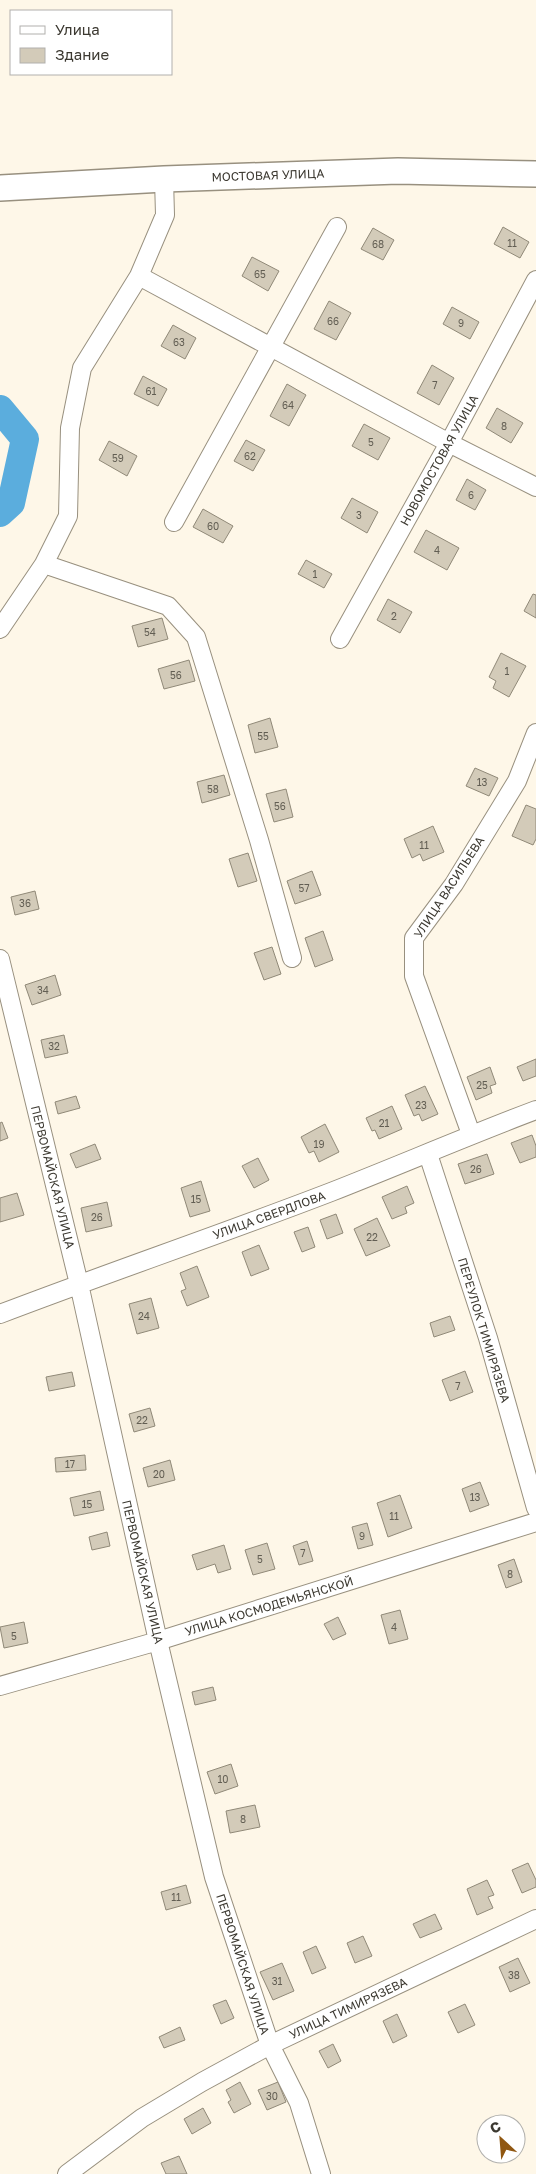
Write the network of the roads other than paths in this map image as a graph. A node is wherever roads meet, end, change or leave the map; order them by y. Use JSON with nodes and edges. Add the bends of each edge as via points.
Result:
{"nodes":[{"id":1,"x":536,"y":174,"type":"edge"},
{"id":2,"x":164,"y":179,"type":"junction"},
{"id":3,"x":0,"y":188,"type":"edge"},
{"id":4,"x":337,"y":227,"type":"dead end"},
{"id":5,"x":139,"y":276,"type":"junction"},
{"id":6,"x":536,"y":280,"type":"edge"},
{"id":7,"x":271,"y":346,"type":"junction"},
{"id":8,"x":449,"y":444,"type":"junction"},
{"id":9,"x":536,"y":487,"type":"edge"},
{"id":10,"x":174,"y":522,"type":"dead end"},
{"id":11,"x":44,"y":564,"type":"junction"},
{"id":12,"x":0,"y":629,"type":"edge"},
{"id":13,"x":340,"y":639,"type":"dead end"},
{"id":14,"x":536,"y":733,"type":"edge"},
{"id":15,"x":292,"y":958,"type":"dead end"},
{"id":16,"x":0,"y":959,"type":"edge"},
{"id":17,"x":536,"y":1110,"type":"edge"},
{"id":18,"x":471,"y":1134,"type":"junction"},
{"id":19,"x":428,"y":1154,"type":"junction"},
{"id":20,"x":79,"y":1284,"type":"junction"},
{"id":21,"x":0,"y":1314,"type":"edge"},
{"id":22,"x":536,"y":1508,"type":"edge"},
{"id":23,"x":536,"y":1522,"type":"edge"},
{"id":24,"x":158,"y":1641,"type":"junction"},
{"id":25,"x":0,"y":1686,"type":"edge"},
{"id":26,"x":536,"y":1919,"type":"edge"},
{"id":27,"x":270,"y":2045,"type":"junction"},
{"id":28,"x":67,"y":2174,"type":"edge"},
{"id":29,"x":322,"y":2174,"type":"edge"}],
"edges":[{"from":1,"to":2,"type":"main road","name":"МОСТОВАЯ УЛИЦА","via":[[398,171]]},
{"from":2,"to":3,"type":"main road","name":"МОСТОВАЯ УЛИЦА"},
{"from":2,"to":5,"type":"street","via":[[165,215]]},
{"from":4,"to":7,"type":"street"},
{"from":5,"to":7,"type":"street"},
{"from":5,"to":11,"type":"street","via":[[82,368],[70,428],[68,516]]},
{"from":6,"to":8,"type":"street","name":"НОВОМОСТОВАЯ УЛИЦА"},
{"from":7,"to":8,"type":"street"},
{"from":7,"to":10,"type":"street"},
{"from":8,"to":9,"type":"street"},
{"from":8,"to":13,"type":"street","name":"НОВОМОСТОВАЯ УЛИЦА"},
{"from":11,"to":12,"type":"street"},
{"from":11,"to":15,"type":"street","via":[[168,606],[196,637],[260,840]]},
{"from":14,"to":18,"type":"street","name":"УЛИЦА ВАСИЛЬЕВА","via":[[517,781],[454,884],[414,938],[414,976]]},
{"from":16,"to":20,"type":"street","name":"ПЕРВОМАЙСКАЯ УЛИЦА"},
{"from":17,"to":18,"type":"street","name":"УЛИЦА СВЕРДЛОВА"},
{"from":18,"to":19,"type":"street","name":"УЛИЦА СВЕРДЛОВА"},
{"from":19,"to":20,"type":"street","name":"УЛИЦА СВЕРДЛОВА"},
{"from":19,"to":22,"type":"street","name":"ПЕРЕУЛОК ТИМИРЯЗЕВА","via":[[488,1338]]},
{"from":20,"to":21,"type":"street","name":"УЛИЦА СВЕРДЛОВА"},
{"from":20,"to":24,"type":"street","name":"ПЕРВОМАЙСКАЯ УЛИЦА"},
{"from":23,"to":24,"type":"street","name":"УЛИЦА КОСМОДЕМЬЯНСКОЙ"},
{"from":24,"to":25,"type":"street","name":"УЛИЦА КОСМОДЕМЬЯНСКОЙ"},
{"from":24,"to":27,"type":"street","name":"ПЕРВОМАЙСКАЯ УЛИЦА","via":[[214,1877]]},
{"from":26,"to":27,"type":"street","name":"УЛИЦА ТИМИРЯЗЕВА"},
{"from":27,"to":28,"type":"street","name":"УЛИЦА ТИМИРЯЗЕВА","via":[[142,2118]]},
{"from":27,"to":29,"type":"street","name":"ПЕРВОМАЙСКАЯ УЛИЦА","via":[[299,2103]]}]}
